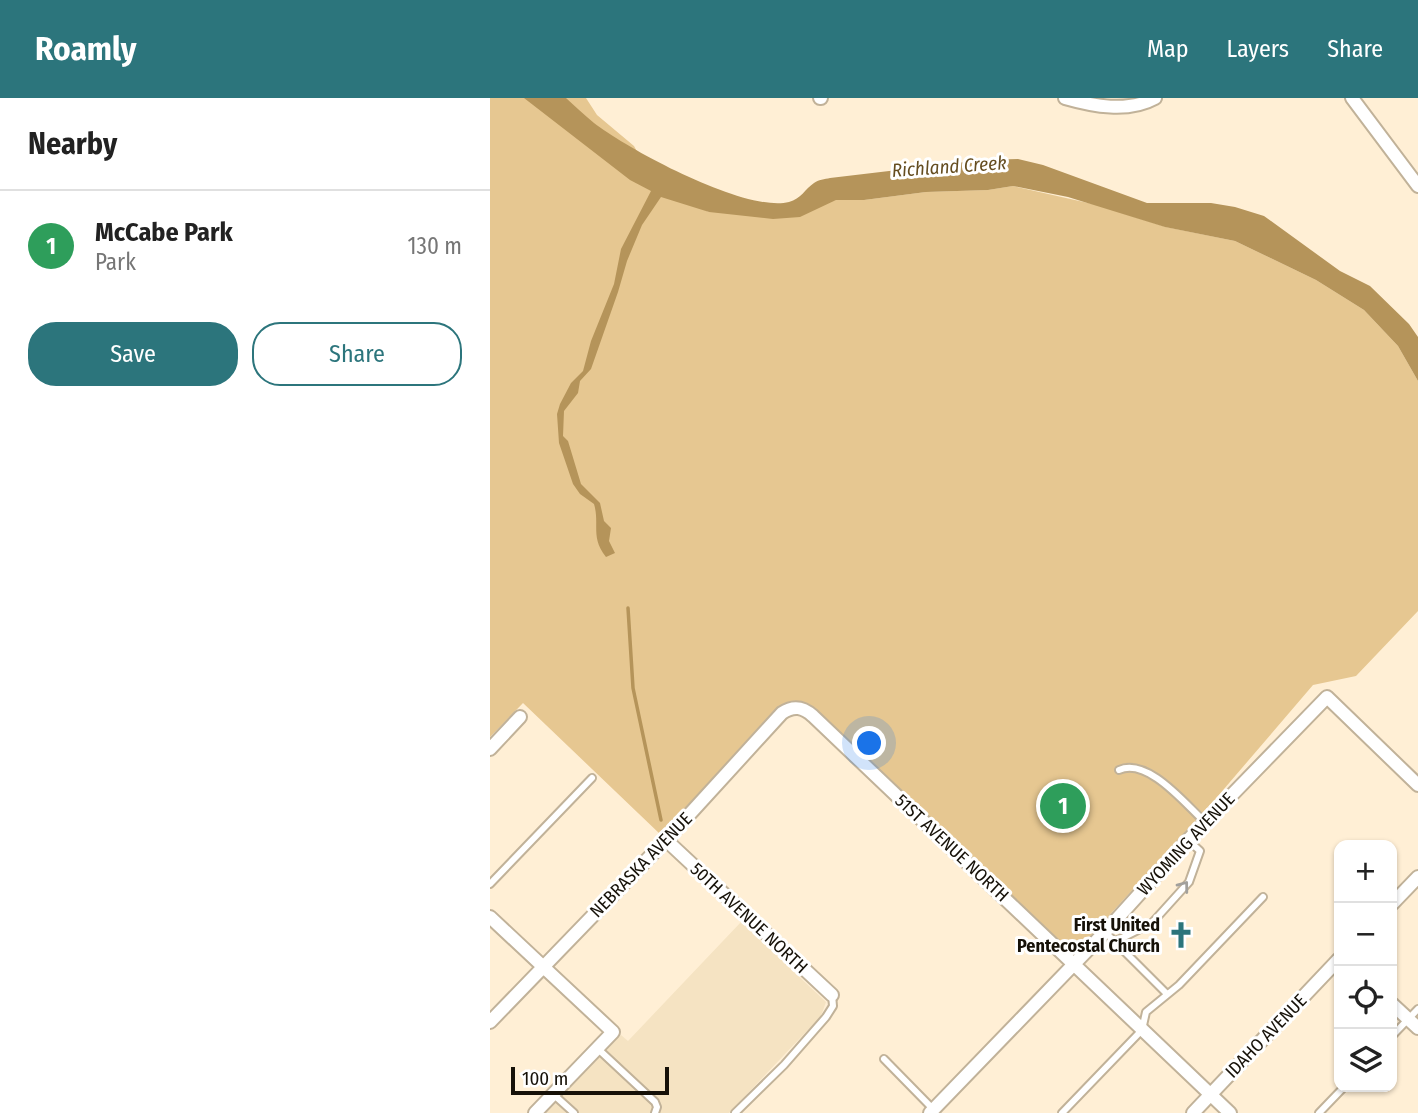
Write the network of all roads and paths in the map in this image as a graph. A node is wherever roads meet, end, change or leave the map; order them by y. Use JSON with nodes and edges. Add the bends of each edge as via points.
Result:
{"nodes":[{"id":1,"x":1065,"y":98,"type":"edge"},
{"id":2,"x":1155,"y":98,"type":"edge"},
{"id":3,"x":1352,"y":98,"type":"edge"},
{"id":4,"x":1418,"y":186,"type":"edge"},
{"id":5,"x":791,"y":708,"type":"joint"},
{"id":6,"x":520,"y":717,"type":"dead end"},
{"id":7,"x":490,"y":749,"type":"edge"},
{"id":8,"x":1119,"y":770,"type":"dead end"},
{"id":9,"x":592,"y":778,"type":"dead end"},
{"id":10,"x":1418,"y":785,"type":"edge"},
{"id":11,"x":1205,"y":822,"type":"junction"},
{"id":12,"x":666,"y":840,"type":"junction"},
{"id":13,"x":1188,"y":840,"type":"junction"},
{"id":14,"x":1418,"y":877,"type":"edge"},
{"id":15,"x":490,"y":884,"type":"edge"},
{"id":16,"x":1263,"y":897,"type":"dead end"},
{"id":17,"x":1393,"y":903,"type":"edge"},
{"id":18,"x":490,"y":917,"type":"edge"},
{"id":19,"x":1105,"y":932,"type":"junction"},
{"id":20,"x":1116,"y":941,"type":"junction"},
{"id":21,"x":1074,"y":963,"type":"junction"},
{"id":22,"x":1334,"y":964,"type":"edge"},
{"id":23,"x":544,"y":966,"type":"junction"},
{"id":24,"x":1167,"y":994,"type":"junction"},
{"id":25,"x":832,"y":995,"type":"joint"},
{"id":26,"x":1397,"y":1008,"type":"edge"},
{"id":27,"x":1418,"y":1009,"type":"edge"},
{"id":28,"x":490,"y":1022,"type":"edge"},
{"id":29,"x":1413,"y":1024,"type":"edge"},
{"id":30,"x":1142,"y":1030,"type":"junction"},
{"id":31,"x":1397,"y":1033,"type":"edge"},
{"id":32,"x":597,"y":1048,"type":"junction"},
{"id":33,"x":884,"y":1059,"type":"dead end"},
{"id":34,"x":1339,"y":1092,"type":"edge"},
{"id":35,"x":553,"y":1094,"type":"junction"},
{"id":36,"x":1210,"y":1094,"type":"junction"},
{"id":37,"x":938,"y":1110,"type":"edge"},
{"id":38,"x":535,"y":1113,"type":"edge"},
{"id":39,"x":574,"y":1113,"type":"edge"},
{"id":40,"x":654,"y":1113,"type":"edge"},
{"id":41,"x":735,"y":1113,"type":"edge"},
{"id":42,"x":1062,"y":1113,"type":"edge"},
{"id":43,"x":1193,"y":1113,"type":"edge"},
{"id":44,"x":1230,"y":1113,"type":"edge"},
{"id":45,"x":1319,"y":1113,"type":"edge"}],
"edges":[{"from":1,"to":2,"type":"street","via":[[1124,107]]},
{"from":3,"to":4,"type":"street"},
{"from":5,"to":12,"type":"street","name":"NEBRASKA AVENUE"},
{"from":5,"to":21,"type":"street","name":"51ST AVENUE NORTH","via":[[808,711]]},
{"from":6,"to":7,"type":"street"},
{"from":8,"to":11,"type":"lane","via":[[1133,767],[1154,776]]},
{"from":9,"to":15,"type":"lane"},
{"from":10,"to":11,"type":"street","name":"WYOMING AVENUE","via":[[1327,696]]},
{"from":11,"to":13,"type":"street","name":"WYOMING AVENUE"},
{"from":12,"to":23,"type":"street","name":"NEBRASKA AVENUE"},
{"from":12,"to":25,"type":"street","name":"50TH AVENUE NORTH"},
{"from":13,"to":19,"type":"street","name":"WYOMING AVENUE"},
{"from":20,"to":13,"type":"lane","one_way":true,"via":[[1152,923],[1189,882],[1200,851]]},
{"from":14,"to":17,"type":"street"},
{"from":16,"to":24,"type":"lane"},
{"from":18,"to":23,"type":"street"},
{"from":19,"to":20,"type":"lane"},
{"from":19,"to":21,"type":"street","name":"WYOMING AVENUE"},
{"from":20,"to":24,"type":"lane"},
{"from":21,"to":30,"type":"street","name":"51ST AVENUE NORTH"},
{"from":21,"to":37,"type":"street","name":"WYOMING AVENUE"},
{"from":22,"to":36,"type":"street","name":"IDAHO AVENUE"},
{"from":23,"to":28,"type":"street","name":"NEBRASKA AVENUE"},
{"from":23,"to":32,"type":"street","via":[[612,1032]]},
{"from":24,"to":30,"type":"lane","via":[[1146,1012]]},
{"from":25,"to":41,"type":"lane","via":[[833,1006],[826,1017]]},
{"from":26,"to":29,"type":"street"},
{"from":27,"to":29,"type":"lane"},
{"from":29,"to":31,"type":"lane"},
{"from":30,"to":36,"type":"street","name":"51ST AVENUE NORTH"},
{"from":30,"to":42,"type":"lane"},
{"from":32,"to":35,"type":"street"},
{"from":32,"to":40,"type":"lane","via":[[655,1102]]},
{"from":33,"to":37,"type":"lane"},
{"from":34,"to":45,"type":"lane"},
{"from":35,"to":38,"type":"street"},
{"from":35,"to":39,"type":"lane"},
{"from":36,"to":43,"type":"street","name":"IDAHO AVENUE"},
{"from":36,"to":44,"type":"street","name":"51ST AVENUE NORTH"}]}
